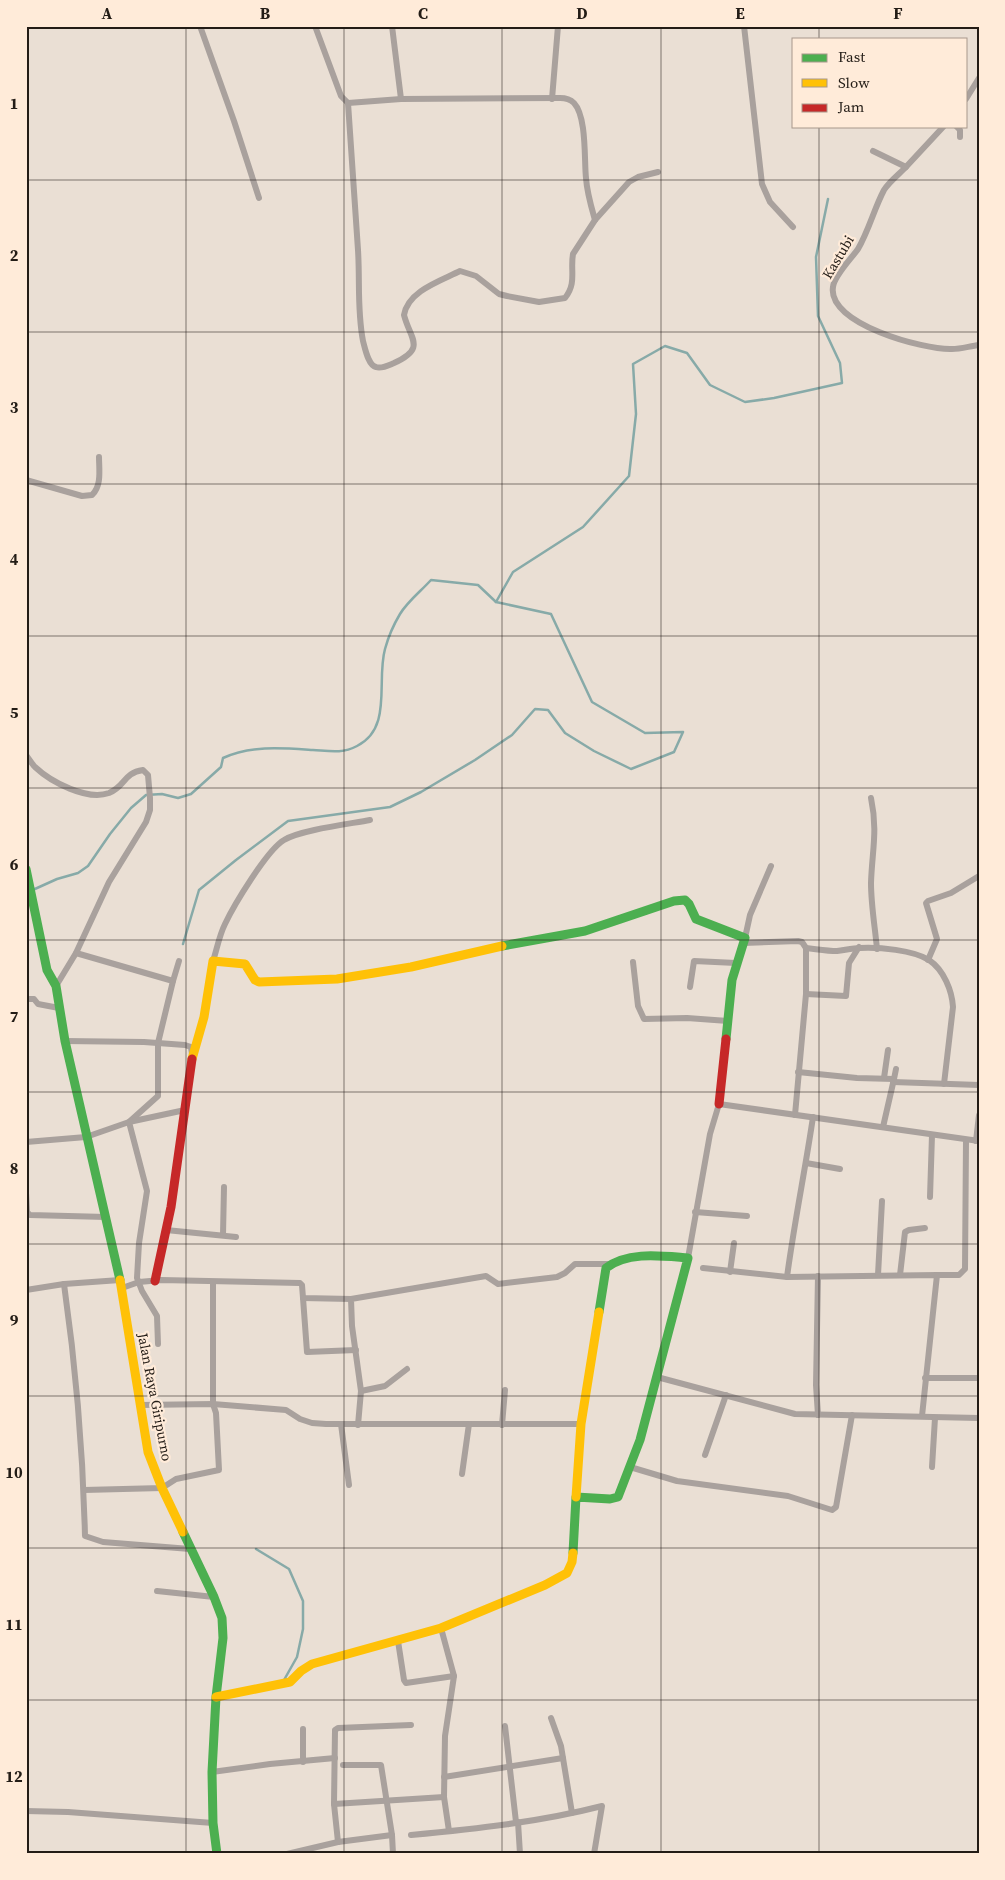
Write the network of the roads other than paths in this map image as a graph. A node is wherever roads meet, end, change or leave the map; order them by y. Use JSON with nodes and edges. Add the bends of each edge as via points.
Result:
{"nodes":[{"id":1,"x":200,"y":26,"type":"edge"},
{"id":2,"x":315,"y":26,"type":"edge"},
{"id":3,"x":392,"y":26,"type":"edge"},
{"id":4,"x":558,"y":26,"type":"edge"},
{"id":5,"x":744,"y":26,"type":"edge"},
{"id":6,"x":979,"y":78,"type":"edge"},
{"id":7,"x":979,"y":94,"type":"edge"},
{"id":8,"x":968,"y":96,"type":"edge"},
{"id":9,"x":401,"y":99,"type":"junction"},
{"id":10,"x":552,"y":99,"type":"junction"},
{"id":11,"x":348,"y":103,"type":"junction"},
{"id":12,"x":942,"y":128,"type":"edge"},
{"id":13,"x":958,"y":128,"type":"edge"},
{"id":14,"x":960,"y":137,"type":"dead end"},
{"id":15,"x":873,"y":151,"type":"dead end"},
{"id":16,"x":906,"y":167,"type":"junction"},
{"id":17,"x":658,"y":172,"type":"dead end"},
{"id":18,"x":259,"y":198,"type":"dead end"},
{"id":19,"x":594,"y":220,"type":"junction"},
{"id":20,"x":793,"y":228,"type":"dead end"},
{"id":21,"x":979,"y":345,"type":"edge"},
{"id":22,"x":99,"y":457,"type":"dead end"},
{"id":23,"x":26,"y":480,"type":"edge"},
{"id":24,"x":26,"y":755,"type":"edge"},
{"id":25,"x":870,"y":798,"type":"dead end"},
{"id":26,"x":370,"y":820,"type":"dead end"},
{"id":27,"x":771,"y":866,"type":"dead end"},
{"id":28,"x":26,"y":869,"type":"edge"},
{"id":29,"x":979,"y":876,"type":"edge"},
{"id":30,"x":744,"y":940,"type":"junction"},
{"id":31,"x":806,"y":948,"type":"junction"},
{"id":32,"x":859,"y":948,"type":"junction"},
{"id":33,"x":877,"y":949,"type":"junction"},
{"id":34,"x":76,"y":953,"type":"junction"},
{"id":35,"x":179,"y":960,"type":"dead end"},
{"id":36,"x":928,"y":960,"type":"junction"},
{"id":37,"x":213,"y":961,"type":"junction"},
{"id":38,"x":633,"y":962,"type":"dead end"},
{"id":39,"x":736,"y":963,"type":"junction"},
{"id":40,"x":173,"y":981,"type":"junction"},
{"id":41,"x":56,"y":986,"type":"junction"},
{"id":42,"x":690,"y":987,"type":"dead end"},
{"id":43,"x":806,"y":994,"type":"junction"},
{"id":44,"x":26,"y":999,"type":"edge"},
{"id":45,"x":59,"y":1008,"type":"junction"},
{"id":46,"x":728,"y":1021,"type":"junction"},
{"id":47,"x":64,"y":1041,"type":"junction"},
{"id":48,"x":161,"y":1043,"type":"junction"},
{"id":49,"x":888,"y":1050,"type":"dead end"},
{"id":50,"x":191,"y":1062,"type":"junction"},
{"id":51,"x":896,"y":1069,"type":"dead end"},
{"id":52,"x":798,"y":1072,"type":"junction"},
{"id":53,"x":884,"y":1078,"type":"junction"},
{"id":54,"x":893,"y":1080,"type":"junction"},
{"id":55,"x":944,"y":1084,"type":"junction"},
{"id":56,"x":979,"y":1085,"type":"edge"},
{"id":57,"x":719,"y":1104,"type":"junction"},
{"id":58,"x":185,"y":1110,"type":"junction"},
{"id":59,"x":795,"y":1115,"type":"junction"},
{"id":60,"x":979,"y":1115,"type":"edge"},
{"id":61,"x":813,"y":1117,"type":"junction"},
{"id":62,"x":132,"y":1122,"type":"junction"},
{"id":63,"x":883,"y":1127,"type":"junction"},
{"id":64,"x":932,"y":1135,"type":"junction"},
{"id":65,"x":86,"y":1137,"type":"junction"},
{"id":66,"x":966,"y":1141,"type":"junction"},
{"id":67,"x":977,"y":1141,"type":"edge"},
{"id":68,"x":26,"y":1142,"type":"edge"},
{"id":69,"x":806,"y":1163,"type":"junction"},
{"id":70,"x":840,"y":1169,"type":"dead end"},
{"id":71,"x":224,"y":1187,"type":"dead end"},
{"id":72,"x":26,"y":1193,"type":"edge"},
{"id":73,"x":930,"y":1197,"type":"dead end"},
{"id":74,"x":882,"y":1201,"type":"dead end"},
{"id":75,"x":695,"y":1212,"type":"junction"},
{"id":76,"x":747,"y":1216,"type":"dead end"},
{"id":77,"x":106,"y":1217,"type":"junction"},
{"id":78,"x":925,"y":1228,"type":"dead end"},
{"id":79,"x":166,"y":1230,"type":"junction"},
{"id":80,"x":223,"y":1236,"type":"junction"},
{"id":81,"x":236,"y":1236,"type":"dead end"},
{"id":82,"x":734,"y":1243,"type":"dead end"},
{"id":83,"x":688,"y":1258,"type":"junction"},
{"id":84,"x":610,"y":1264,"type":"junction"},
{"id":85,"x":703,"y":1268,"type":"dead end"},
{"id":86,"x":730,"y":1272,"type":"junction"},
{"id":87,"x":878,"y":1275,"type":"junction"},
{"id":88,"x":900,"y":1275,"type":"junction"},
{"id":89,"x":937,"y":1275,"type":"junction"},
{"id":90,"x":818,"y":1276,"type":"junction"},
{"id":91,"x":787,"y":1277,"type":"junction"},
{"id":92,"x":145,"y":1281,"type":"junction"},
{"id":93,"x":213,"y":1282,"type":"junction"},
{"id":94,"x":64,"y":1284,"type":"junction"},
{"id":95,"x":121,"y":1284,"type":"junction"},
{"id":96,"x":26,"y":1290,"type":"edge"},
{"id":97,"x":303,"y":1298,"type":"junction"},
{"id":98,"x":351,"y":1299,"type":"junction"},
{"id":99,"x":158,"y":1344,"type":"dead end"},
{"id":100,"x":356,"y":1350,"type":"junction"},
{"id":101,"x":407,"y":1369,"type":"dead end"},
{"id":102,"x":657,"y":1377,"type":"junction"},
{"id":103,"x":925,"y":1378,"type":"junction"},
{"id":104,"x":979,"y":1378,"type":"edge"},
{"id":105,"x":505,"y":1390,"type":"dead end"},
{"id":106,"x":362,"y":1392,"type":"junction"},
{"id":107,"x":726,"y":1395,"type":"junction"},
{"id":108,"x":213,"y":1404,"type":"junction"},
{"id":109,"x":140,"y":1405,"type":"junction"},
{"id":110,"x":818,"y":1415,"type":"junction"},
{"id":111,"x":852,"y":1415,"type":"junction"},
{"id":112,"x":922,"y":1416,"type":"junction"},
{"id":113,"x":935,"y":1418,"type":"junction"},
{"id":114,"x":979,"y":1418,"type":"edge"},
{"id":115,"x":340,"y":1424,"type":"junction"},
{"id":116,"x":470,"y":1424,"type":"junction"},
{"id":117,"x":581,"y":1424,"type":"junction"},
{"id":118,"x":358,"y":1425,"type":"junction"},
{"id":119,"x":502,"y":1425,"type":"junction"},
{"id":120,"x":705,"y":1455,"type":"dead end"},
{"id":121,"x":630,"y":1467,"type":"junction"},
{"id":122,"x":932,"y":1467,"type":"dead end"},
{"id":123,"x":462,"y":1474,"type":"dead end"},
{"id":124,"x":349,"y":1486,"type":"dead end"},
{"id":125,"x":162,"y":1488,"type":"junction"},
{"id":126,"x":84,"y":1490,"type":"junction"},
{"id":127,"x":576,"y":1497,"type":"junction"},
{"id":128,"x":190,"y":1549,"type":"junction"},
{"id":129,"x":157,"y":1591,"type":"dead end"},
{"id":130,"x":214,"y":1597,"type":"junction"},
{"id":131,"x":441,"y":1628,"type":"junction"},
{"id":132,"x":398,"y":1642,"type":"junction"},
{"id":133,"x":454,"y":1676,"type":"junction"},
{"id":134,"x":216,"y":1697,"type":"junction"},
{"id":135,"x":551,"y":1718,"type":"dead end"},
{"id":136,"x":411,"y":1725,"type":"dead end"},
{"id":137,"x":505,"y":1726,"type":"dead end"},
{"id":138,"x":303,"y":1729,"type":"dead end"},
{"id":139,"x":335,"y":1758,"type":"junction"},
{"id":140,"x":563,"y":1758,"type":"junction"},
{"id":141,"x":303,"y":1762,"type":"junction"},
{"id":142,"x":343,"y":1765,"type":"dead end"},
{"id":143,"x":509,"y":1766,"type":"junction"},
{"id":144,"x":212,"y":1772,"type":"junction"},
{"id":145,"x":444,"y":1777,"type":"junction"},
{"id":146,"x":444,"y":1797,"type":"junction"},
{"id":147,"x":386,"y":1802,"type":"junction"},
{"id":148,"x":334,"y":1804,"type":"junction"},
{"id":149,"x":26,"y":1811,"type":"edge"},
{"id":150,"x":572,"y":1813,"type":"junction"},
{"id":151,"x":517,"y":1822,"type":"junction"},
{"id":152,"x":213,"y":1823,"type":"junction"},
{"id":153,"x":449,"y":1831,"type":"junction"},
{"id":154,"x":392,"y":1835,"type":"junction"},
{"id":155,"x":411,"y":1835,"type":"dead end"},
{"id":156,"x":338,"y":1842,"type":"junction"},
{"id":157,"x":217,"y":1854,"type":"edge"},
{"id":158,"x":287,"y":1854,"type":"edge"},
{"id":159,"x":393,"y":1854,"type":"edge"},
{"id":160,"x":520,"y":1854,"type":"edge"},
{"id":161,"x":594,"y":1854,"type":"edge"}],
"edges":[{"from":1,"to":18,"type":"street"},
{"from":2,"to":11,"type":"street","via":[[341,96]]},
{"from":3,"to":9,"type":"street"},
{"from":4,"to":10,"type":"street"},
{"from":5,"to":20,"type":"street","via":[[762,184],[770,202]]},
{"from":6,"to":8,"type":"street"},
{"from":7,"to":8,"type":"street"},
{"from":9,"to":10,"type":"street"},
{"from":9,"to":11,"type":"street"},
{"from":10,"to":19,"type":"street","via":[[572,101],[580,118],[585,141],[588,196]]},
{"from":11,"to":19,"type":"street","via":[[359,313],[370,362],[378,368],[412,352],[413,335],[404,315],[415,295],[460,272],[476,276],[499,294],[507,296],[539,302],[565,298],[574,276],[573,254]]},
{"from":12,"to":16,"type":"street","name":"Kastubi"},
{"from":13,"to":14,"type":"street"},
{"from":15,"to":16,"type":"street"},
{"from":16,"to":21,"type":"street","name":"Kastubi","via":[[885,188],[858,249],[834,282],[834,298],[864,326],[902,341],[952,349]]},
{"from":17,"to":19,"type":"street","via":[[630,182]]},
{"from":22,"to":23,"type":"street","via":[[97,489],[92,495],[82,496]]},
{"from":24,"to":34,"type":"street","via":[[35,767],[60,784],[89,794],[110,792],[133,772],[143,770],[149,782],[150,810],[146,822],[109,882]]},
{"from":25,"to":33,"type":"street","via":[[875,834],[871,883]]},
{"from":26,"to":37,"type":"street","via":[[307,832],[281,842],[257,869],[224,925]]},
{"from":27,"to":30,"type":"street","via":[[750,915]]},
{"from":28,"to":41,"type":"street","name":"Jalan Raya Giripurno","via":[[47,970]]},
{"from":29,"to":36,"type":"street","via":[[926,903],[937,939]]},
{"from":30,"to":31,"type":"street","via":[[798,941]]},
{"from":30,"to":37,"type":"street","via":[[696,919],[688,902],[683,899],[585,931],[337,979],[259,982],[245,964]]},
{"from":30,"to":39,"type":"street"},
{"from":31,"to":32,"type":"street","via":[[836,951]]},
{"from":31,"to":43,"type":"street"},
{"from":32,"to":33,"type":"street"},
{"from":32,"to":43,"type":"street","via":[[849,963],[845,997]]},
{"from":33,"to":36,"type":"street","via":[[900,951]]},
{"from":34,"to":40,"type":"street"},
{"from":34,"to":41,"type":"street"},
{"from":35,"to":40,"type":"street"},
{"from":36,"to":55,"type":"street","via":[[944,977],[952,1000]]},
{"from":37,"to":50,"type":"street","via":[[204,1017]]},
{"from":38,"to":46,"type":"street","via":[[638,1006],[644,1019]]},
{"from":39,"to":42,"type":"street","via":[[694,960]]},
{"from":39,"to":46,"type":"street"},
{"from":40,"to":48,"type":"street"},
{"from":41,"to":45,"type":"street","name":"Jalan Raya Giripurno"},
{"from":43,"to":52,"type":"street"},
{"from":44,"to":45,"type":"street"},
{"from":45,"to":47,"type":"street","name":"Jalan Raya Giripurno"},
{"from":46,"to":57,"type":"street"},
{"from":47,"to":48,"type":"street"},
{"from":47,"to":65,"type":"street","name":"Jalan Raya Giripurno"},
{"from":48,"to":50,"type":"street","via":[[191,1047]]},
{"from":48,"to":62,"type":"street","via":[[158,1096]]},
{"from":49,"to":53,"type":"street"},
{"from":50,"to":58,"type":"street"},
{"from":51,"to":54,"type":"street"},
{"from":52,"to":53,"type":"street"},
{"from":52,"to":59,"type":"street"},
{"from":53,"to":54,"type":"street"},
{"from":54,"to":55,"type":"street"},
{"from":54,"to":63,"type":"street"},
{"from":55,"to":56,"type":"street"},
{"from":57,"to":59,"type":"street"},
{"from":57,"to":75,"type":"street"},
{"from":58,"to":62,"type":"street"},
{"from":58,"to":79,"type":"street"},
{"from":59,"to":61,"type":"street"},
{"from":60,"to":67,"type":"street"},
{"from":61,"to":63,"type":"street"},
{"from":61,"to":69,"type":"street"},
{"from":62,"to":65,"type":"street"},
{"from":62,"to":92,"type":"street","via":[[147,1191],[137,1273]]},
{"from":63,"to":64,"type":"street"},
{"from":64,"to":66,"type":"street"},
{"from":64,"to":73,"type":"street"},
{"from":65,"to":68,"type":"street"},
{"from":65,"to":77,"type":"street","name":"Jalan Raya Giripurno"},
{"from":66,"to":67,"type":"street"},
{"from":66,"to":89,"type":"street","via":[[965,1269],[959,1275]]},
{"from":69,"to":70,"type":"street"},
{"from":69,"to":91,"type":"street"},
{"from":71,"to":80,"type":"street"},
{"from":72,"to":77,"type":"street","via":[[30,1215]]},
{"from":74,"to":87,"type":"street"},
{"from":75,"to":76,"type":"street"},
{"from":75,"to":83,"type":"street"},
{"from":77,"to":95,"type":"street","name":"Jalan Raya Giripurno"},
{"from":78,"to":88,"type":"street","via":[[905,1232]]},
{"from":79,"to":80,"type":"street"},
{"from":79,"to":92,"type":"street"},
{"from":80,"to":81,"type":"street"},
{"from":82,"to":86,"type":"street"},
{"from":83,"to":84,"type":"street","via":[[642,1255]]},
{"from":83,"to":102,"type":"street"},
{"from":84,"to":98,"type":"street","via":[[575,1264],[557,1277],[498,1284],[486,1276]]},
{"from":84,"to":117,"type":"street","via":[[606,1268]]},
{"from":85,"to":86,"type":"street"},
{"from":86,"to":91,"type":"street"},
{"from":87,"to":88,"type":"street"},
{"from":87,"to":90,"type":"street"},
{"from":88,"to":89,"type":"street"},
{"from":89,"to":103,"type":"street"},
{"from":90,"to":91,"type":"street"},
{"from":90,"to":110,"type":"street"},
{"from":92,"to":93,"type":"street"},
{"from":92,"to":95,"type":"street"},
{"from":92,"to":99,"type":"street","via":[[142,1290],[157,1316]]},
{"from":93,"to":97,"type":"street","via":[[300,1283]]},
{"from":93,"to":108,"type":"street"},
{"from":94,"to":95,"type":"street"},
{"from":94,"to":96,"type":"street"},
{"from":94,"to":126,"type":"street","via":[[74,1354]]},
{"from":95,"to":109,"type":"street","name":"Jalan Raya Giripurno"},
{"from":97,"to":98,"type":"street"},
{"from":97,"to":100,"type":"street","via":[[307,1352]]},
{"from":98,"to":100,"type":"street"},
{"from":100,"to":106,"type":"street"},
{"from":101,"to":106,"type":"street","via":[[385,1386]]},
{"from":102,"to":107,"type":"street"},
{"from":102,"to":121,"type":"street"},
{"from":103,"to":104,"type":"street"},
{"from":103,"to":112,"type":"street"},
{"from":105,"to":119,"type":"street"},
{"from":106,"to":118,"type":"street"},
{"from":107,"to":110,"type":"street","via":[[796,1414]]},
{"from":107,"to":120,"type":"street"},
{"from":108,"to":109,"type":"street"},
{"from":108,"to":115,"type":"street","via":[[286,1410],[312,1423]]},
{"from":108,"to":125,"type":"street","via":[[219,1469],[179,1479]]},
{"from":109,"to":125,"type":"street","name":"Jalan Raya Giripurno","via":[[148,1452]]},
{"from":110,"to":111,"type":"street"},
{"from":111,"to":112,"type":"street"},
{"from":111,"to":121,"type":"street","via":[[836,1507],[832,1510],[788,1496],[694,1484]]},
{"from":112,"to":113,"type":"street"},
{"from":113,"to":114,"type":"street"},
{"from":113,"to":122,"type":"street"},
{"from":115,"to":118,"type":"street"},
{"from":115,"to":124,"type":"street"},
{"from":116,"to":118,"type":"street"},
{"from":116,"to":119,"type":"street"},
{"from":116,"to":123,"type":"street"},
{"from":117,"to":119,"type":"street"},
{"from":117,"to":127,"type":"street"},
{"from":121,"to":127,"type":"street","via":[[616,1498]]},
{"from":125,"to":126,"type":"street"},
{"from":125,"to":128,"type":"street","name":"Jalan Raya Giripurno"},
{"from":126,"to":128,"type":"street","via":[[85,1536],[103,1542]]},
{"from":127,"to":131,"type":"street","via":[[572,1562],[567,1573]]},
{"from":128,"to":130,"type":"street","name":"Jalan Raya Giripurno"},
{"from":129,"to":130,"type":"street"},
{"from":130,"to":134,"type":"street","name":"Jalan Raya Giripurno","via":[[223,1626]]},
{"from":131,"to":132,"type":"street"},
{"from":131,"to":133,"type":"street"},
{"from":132,"to":133,"type":"street","via":[[406,1683]]},
{"from":132,"to":134,"type":"street","via":[[312,1664],[290,1682]]},
{"from":133,"to":145,"type":"street","via":[[445,1736]]},
{"from":134,"to":144,"type":"street","name":"Jalan Raya Giripurno"},
{"from":135,"to":140,"type":"street"},
{"from":136,"to":139,"type":"street","via":[[336,1729]]},
{"from":137,"to":143,"type":"street"},
{"from":138,"to":141,"type":"street"},
{"from":139,"to":141,"type":"street"},
{"from":139,"to":148,"type":"street"},
{"from":140,"to":143,"type":"street"},
{"from":140,"to":150,"type":"street"},
{"from":141,"to":144,"type":"street"},
{"from":142,"to":147,"type":"street","via":[[381,1765]]},
{"from":143,"to":145,"type":"street"},
{"from":143,"to":151,"type":"street"},
{"from":144,"to":152,"type":"street","name":"Jalan Raya Giripurno"},
{"from":145,"to":146,"type":"street"},
{"from":146,"to":147,"type":"street"},
{"from":146,"to":153,"type":"street"},
{"from":147,"to":148,"type":"street"},
{"from":147,"to":154,"type":"street"},
{"from":148,"to":156,"type":"street"},
{"from":149,"to":152,"type":"street"},
{"from":150,"to":151,"type":"street"},
{"from":150,"to":161,"type":"street","via":[[602,1806]]},
{"from":151,"to":153,"type":"street"},
{"from":151,"to":160,"type":"street"},
{"from":152,"to":157,"type":"street","name":"Jalan Raya Giripurno"},
{"from":153,"to":155,"type":"street"},
{"from":154,"to":156,"type":"street"},
{"from":154,"to":159,"type":"street"},
{"from":156,"to":158,"type":"street"}]}
